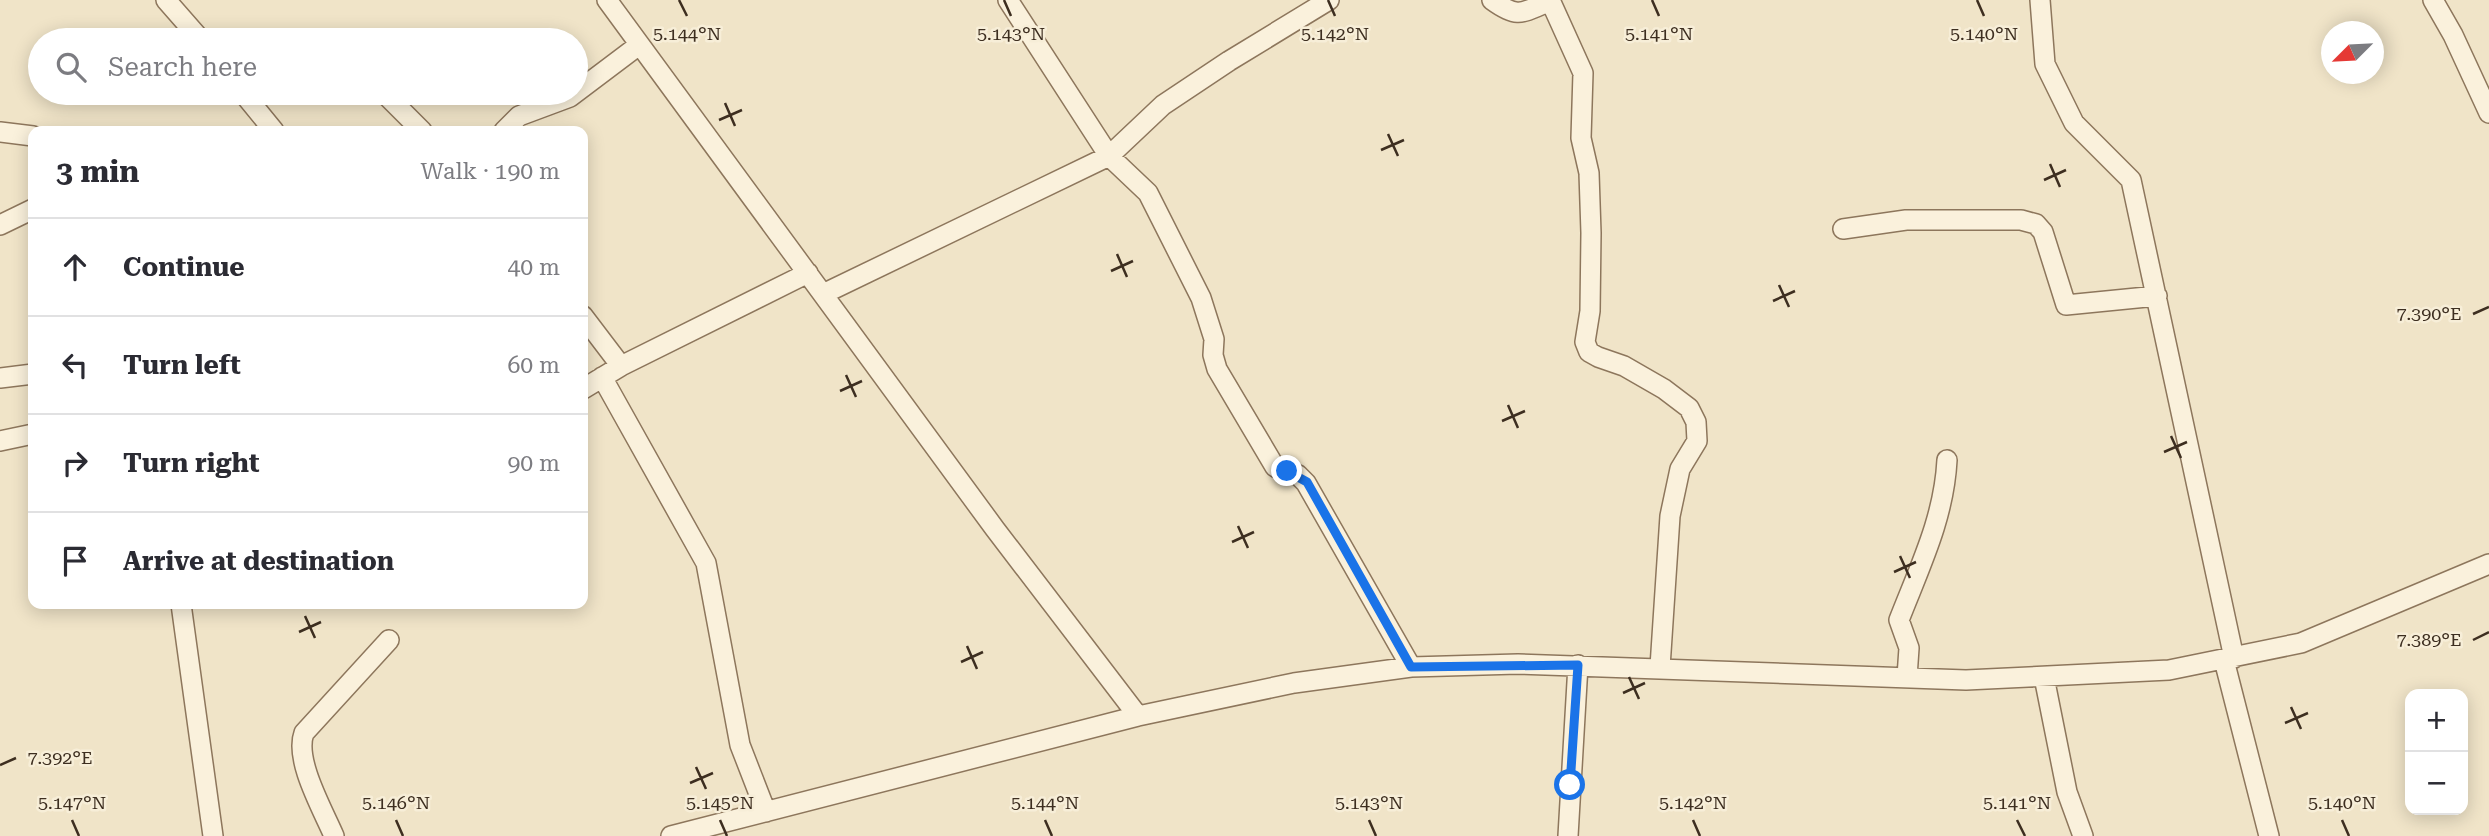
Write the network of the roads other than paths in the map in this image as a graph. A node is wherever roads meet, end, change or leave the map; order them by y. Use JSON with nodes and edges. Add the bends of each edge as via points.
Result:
{"nodes":[{"id":1,"x":166,"y":0,"type":"edge"},
{"id":2,"x":607,"y":0,"type":"edge"},
{"id":3,"x":1008,"y":0,"type":"edge"},
{"id":4,"x":1329,"y":0,"type":"edge"},
{"id":5,"x":1492,"y":0,"type":"edge"},
{"id":6,"x":2040,"y":0,"type":"edge"},
{"id":7,"x":2433,"y":0,"type":"edge"},
{"id":8,"x":1550,"y":1,"type":"edge"},
{"id":9,"x":190,"y":28,"type":"edge"},
{"id":10,"x":639,"y":45,"type":"junction"},
{"id":11,"x":588,"y":83,"type":"edge"},
{"id":12,"x":253,"y":105,"type":"edge"},
{"id":13,"x":396,"y":105,"type":"edge"},
{"id":14,"x":549,"y":105,"type":"edge"},
{"id":15,"x":2489,"y":113,"type":"edge"},
{"id":16,"x":270,"y":126,"type":"edge"},
{"id":17,"x":417,"y":126,"type":"edge"},
{"id":18,"x":509,"y":126,"type":"edge"},
{"id":19,"x":0,"y":132,"type":"edge"},
{"id":20,"x":28,"y":135,"type":"edge"},
{"id":21,"x":1109,"y":156,"type":"junction"},
{"id":22,"x":28,"y":211,"type":"edge"},
{"id":23,"x":0,"y":225,"type":"edge"},
{"id":24,"x":1843,"y":229,"type":"dead end"},
{"id":25,"x":807,"y":273,"type":"junction"},
{"id":26,"x":823,"y":294,"type":"junction"},
{"id":27,"x":2157,"y":296,"type":"junction"},
{"id":28,"x":588,"y":323,"type":"edge"},
{"id":29,"x":621,"y":366,"type":"junction"},
{"id":30,"x":28,"y":375,"type":"edge"},
{"id":31,"x":602,"y":377,"type":"junction"},
{"id":32,"x":0,"y":378,"type":"edge"},
{"id":33,"x":588,"y":386,"type":"edge"},
{"id":34,"x":28,"y":435,"type":"edge"},
{"id":35,"x":0,"y":441,"type":"edge"},
{"id":36,"x":1947,"y":460,"type":"dead end"},
{"id":37,"x":2489,"y":564,"type":"edge"},
{"id":38,"x":182,"y":609,"type":"edge"},
{"id":39,"x":389,"y":640,"type":"dead end"},
{"id":40,"x":2229,"y":659,"type":"junction"},
{"id":41,"x":1578,"y":665,"type":"junction"},
{"id":42,"x":1411,"y":667,"type":"junction"},
{"id":43,"x":1660,"y":667,"type":"junction"},
{"id":44,"x":1907,"y":677,"type":"junction"},
{"id":45,"x":2044,"y":677,"type":"junction"},
{"id":46,"x":1138,"y":716,"type":"junction"},
{"id":47,"x":765,"y":812,"type":"junction"},
{"id":48,"x":213,"y":836,"type":"edge"},
{"id":49,"x":334,"y":836,"type":"edge"},
{"id":50,"x":671,"y":836,"type":"edge"},
{"id":51,"x":1569,"y":836,"type":"edge"},
{"id":52,"x":2083,"y":836,"type":"edge"},
{"id":53,"x":2269,"y":836,"type":"edge"}],
"edges":[{"from":1,"to":9,"type":"street"},
{"from":2,"to":10,"type":"street"},
{"from":3,"to":21,"type":"street"},
{"from":4,"to":21,"type":"street","via":[[1163,105]]},
{"from":5,"to":8,"type":"street","via":[[1510,13]]},
{"from":6,"to":27,"type":"street","via":[[2045,64],[2074,123],[2131,180]]},
{"from":7,"to":15,"type":"street"},
{"from":8,"to":43,"type":"street","via":[[1583,74],[1581,138],[1590,173],[1589,352],[1664,389],[1689,408],[1696,422],[1697,441],[1680,469],[1670,516]]},
{"from":10,"to":11,"type":"street"},
{"from":10,"to":25,"type":"street"},
{"from":12,"to":16,"type":"street"},
{"from":13,"to":17,"type":"street"},
{"from":14,"to":18,"type":"street","via":[[519,116]]},
{"from":19,"to":20,"type":"street"},
{"from":21,"to":26,"type":"street"},
{"from":21,"to":42,"type":"street","via":[[1148,193],[1201,298],[1214,339],[1217,369],[1254,436],[1275,467],[1307,482]]},
{"from":22,"to":23,"type":"street"},
{"from":24,"to":27,"type":"street","via":[[1906,220],[2021,220],[2036,224],[2043,232],[2066,305]]},
{"from":25,"to":26,"type":"street"},
{"from":25,"to":29,"type":"street"},
{"from":26,"to":46,"type":"street"},
{"from":27,"to":40,"type":"street"},
{"from":28,"to":29,"type":"street"},
{"from":29,"to":31,"type":"street"},
{"from":30,"to":32,"type":"street"},
{"from":31,"to":33,"type":"street"},
{"from":31,"to":47,"type":"street","via":[[706,563],[734,721]]},
{"from":34,"to":35,"type":"street"},
{"from":36,"to":44,"type":"street","via":[[1940,515],[1899,620],[1909,648]]},
{"from":37,"to":40,"type":"street","via":[[2301,643]]},
{"from":38,"to":48,"type":"street"},
{"from":39,"to":49,"type":"street","via":[[304,733],[301,742],[306,769]]},
{"from":40,"to":45,"type":"street","via":[[2169,670]]},
{"from":40,"to":53,"type":"street"},
{"from":41,"to":42,"type":"street"},
{"from":41,"to":43,"type":"street"},
{"from":41,"to":51,"type":"street"},
{"from":42,"to":46,"type":"street","via":[[1294,683]]},
{"from":43,"to":44,"type":"street"},
{"from":44,"to":45,"type":"street"},
{"from":45,"to":52,"type":"street","via":[[2067,792]]},
{"from":46,"to":47,"type":"street"},
{"from":47,"to":50,"type":"street"}]}
